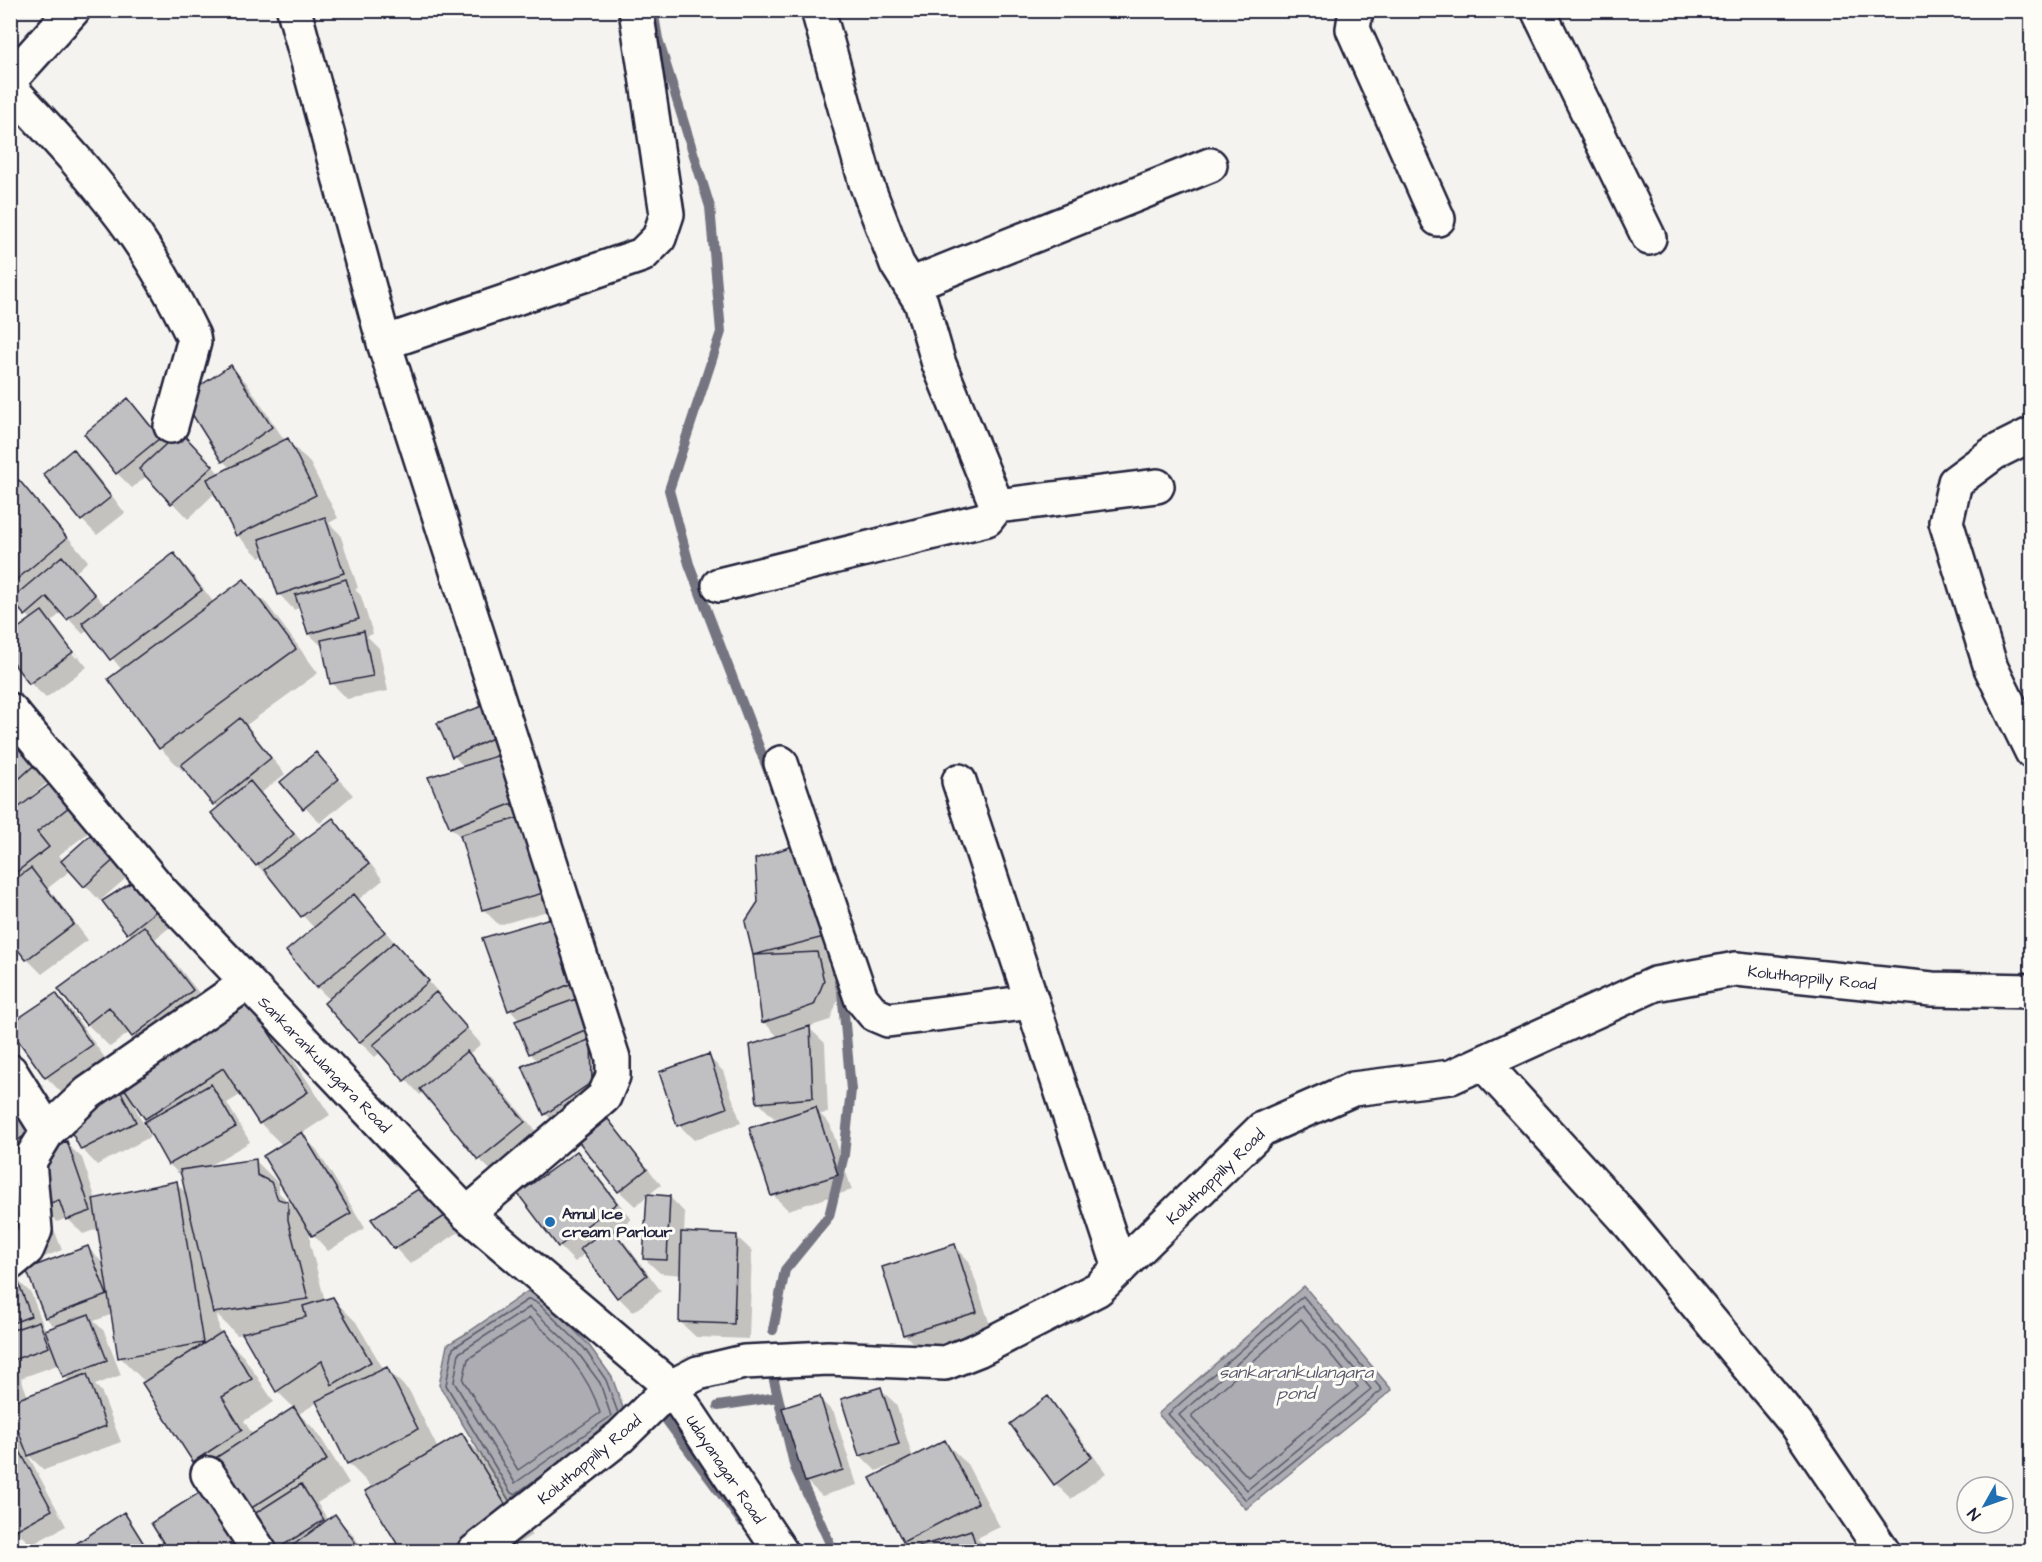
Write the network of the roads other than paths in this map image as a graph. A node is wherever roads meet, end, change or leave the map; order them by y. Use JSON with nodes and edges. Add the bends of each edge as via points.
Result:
{"nodes":[{"id":1,"x":73,"y":10,"type":"edge"},
{"id":2,"x":294,"y":10,"type":"edge"},
{"id":3,"x":636,"y":10,"type":"edge"},
{"id":4,"x":818,"y":10,"type":"edge"},
{"id":5,"x":1356,"y":10,"type":"edge"},
{"id":6,"x":1538,"y":10,"type":"edge"},
{"id":7,"x":10,"y":80,"type":"edge"},
{"id":8,"x":10,"y":88,"type":"edge"},
{"id":9,"x":1210,"y":165,"type":"dead end"},
{"id":10,"x":1438,"y":219,"type":"dead end"},
{"id":11,"x":1649,"y":238,"type":"dead end"},
{"id":12,"x":910,"y":285,"type":"junction"},
{"id":13,"x":384,"y":343,"type":"junction"},
{"id":14,"x":171,"y":426,"type":"dead end"},
{"id":15,"x":2031,"y":434,"type":"edge"},
{"id":16,"x":1157,"y":486,"type":"dead end"},
{"id":17,"x":997,"y":506,"type":"junction"},
{"id":18,"x":719,"y":585,"type":"dead end"},
{"id":19,"x":10,"y":710,"type":"edge"},
{"id":20,"x":2031,"y":752,"type":"edge"},
{"id":21,"x":782,"y":763,"type":"dead end"},
{"id":22,"x":959,"y":780,"type":"dead end"},
{"id":23,"x":248,"y":982,"type":"junction"},
{"id":24,"x":2031,"y":991,"type":"edge"},
{"id":25,"x":1032,"y":1002,"type":"junction"},
{"id":26,"x":1483,"y":1063,"type":"junction"},
{"id":27,"x":10,"y":1071,"type":"edge"},
{"id":28,"x":48,"y":1131,"type":"junction"},
{"id":29,"x":20,"y":1165,"type":"edge"},
{"id":30,"x":467,"y":1214,"type":"junction"},
{"id":31,"x":10,"y":1263,"type":"edge"},
{"id":32,"x":1120,"y":1268,"type":"junction"},
{"id":33,"x":671,"y":1387,"type":"junction"},
{"id":34,"x":208,"y":1474,"type":"dead end"},
{"id":35,"x":260,"y":1551,"type":"edge"},
{"id":36,"x":474,"y":1551,"type":"edge"},
{"id":37,"x":781,"y":1551,"type":"edge"},
{"id":38,"x":1883,"y":1551,"type":"edge"}],
"edges":[{"from":1,"to":7,"type":"street"},
{"from":2,"to":13,"type":"street"},
{"from":3,"to":13,"type":"street","via":[[667,214],[659,238],[642,255],[619,264]]},
{"from":4,"to":12,"type":"street","via":[[866,183],[897,264]]},
{"from":5,"to":10,"type":"street","via":[[1353,28]]},
{"from":6,"to":11,"type":"street"},
{"from":8,"to":14,"type":"street","via":[[97,184],[135,235],[194,336]]},
{"from":9,"to":12,"type":"street"},
{"from":12,"to":17,"type":"street","via":[[921,302],[939,364]]},
{"from":13,"to":30,"type":"street","via":[[614,1058],[613,1076],[604,1097]]},
{"from":15,"to":20,"type":"street","via":[[1994,453],[1955,482],[1946,522],[1991,668]]},
{"from":16,"to":17,"type":"street"},
{"from":17,"to":18,"type":"street","via":[[987,519]]},
{"from":19,"to":23,"type":"street","name":"Sankarankulangara Road","via":[[161,891]]},
{"from":21,"to":25,"type":"street","via":[[861,998],[874,1014],[888,1020]]},
{"from":22,"to":25,"type":"street"},
{"from":23,"to":28,"type":"street","via":[[88,1093]]},
{"from":23,"to":30,"type":"street","name":"Sankarankulangara Road"},
{"from":24,"to":26,"type":"street","name":"Koluthappilly Road","via":[[1932,989],[1736,969],[1655,984]]},
{"from":25,"to":32,"type":"street"},
{"from":26,"to":32,"type":"street","name":"Koluthappilly Road","via":[[1451,1077],[1353,1089],[1263,1129]]},
{"from":26,"to":38,"type":"street","via":[[1624,1217],[1797,1425]]},
{"from":27,"to":28,"type":"street"},
{"from":28,"to":29,"type":"street"},
{"from":29,"to":31,"type":"street","via":[[35,1230],[27,1249]]},
{"from":30,"to":33,"type":"street","name":"Sankarankulangara Road"},
{"from":32,"to":33,"type":"street","name":"Koluthappilly Road","via":[[1098,1289],[945,1363],[828,1358],[744,1362],[698,1373]]},
{"from":33,"to":36,"type":"street","name":"Koluthappilly Road","via":[[620,1437]]},
{"from":33,"to":37,"type":"street","name":"Udayanagar Road"},
{"from":34,"to":35,"type":"street"}]}
